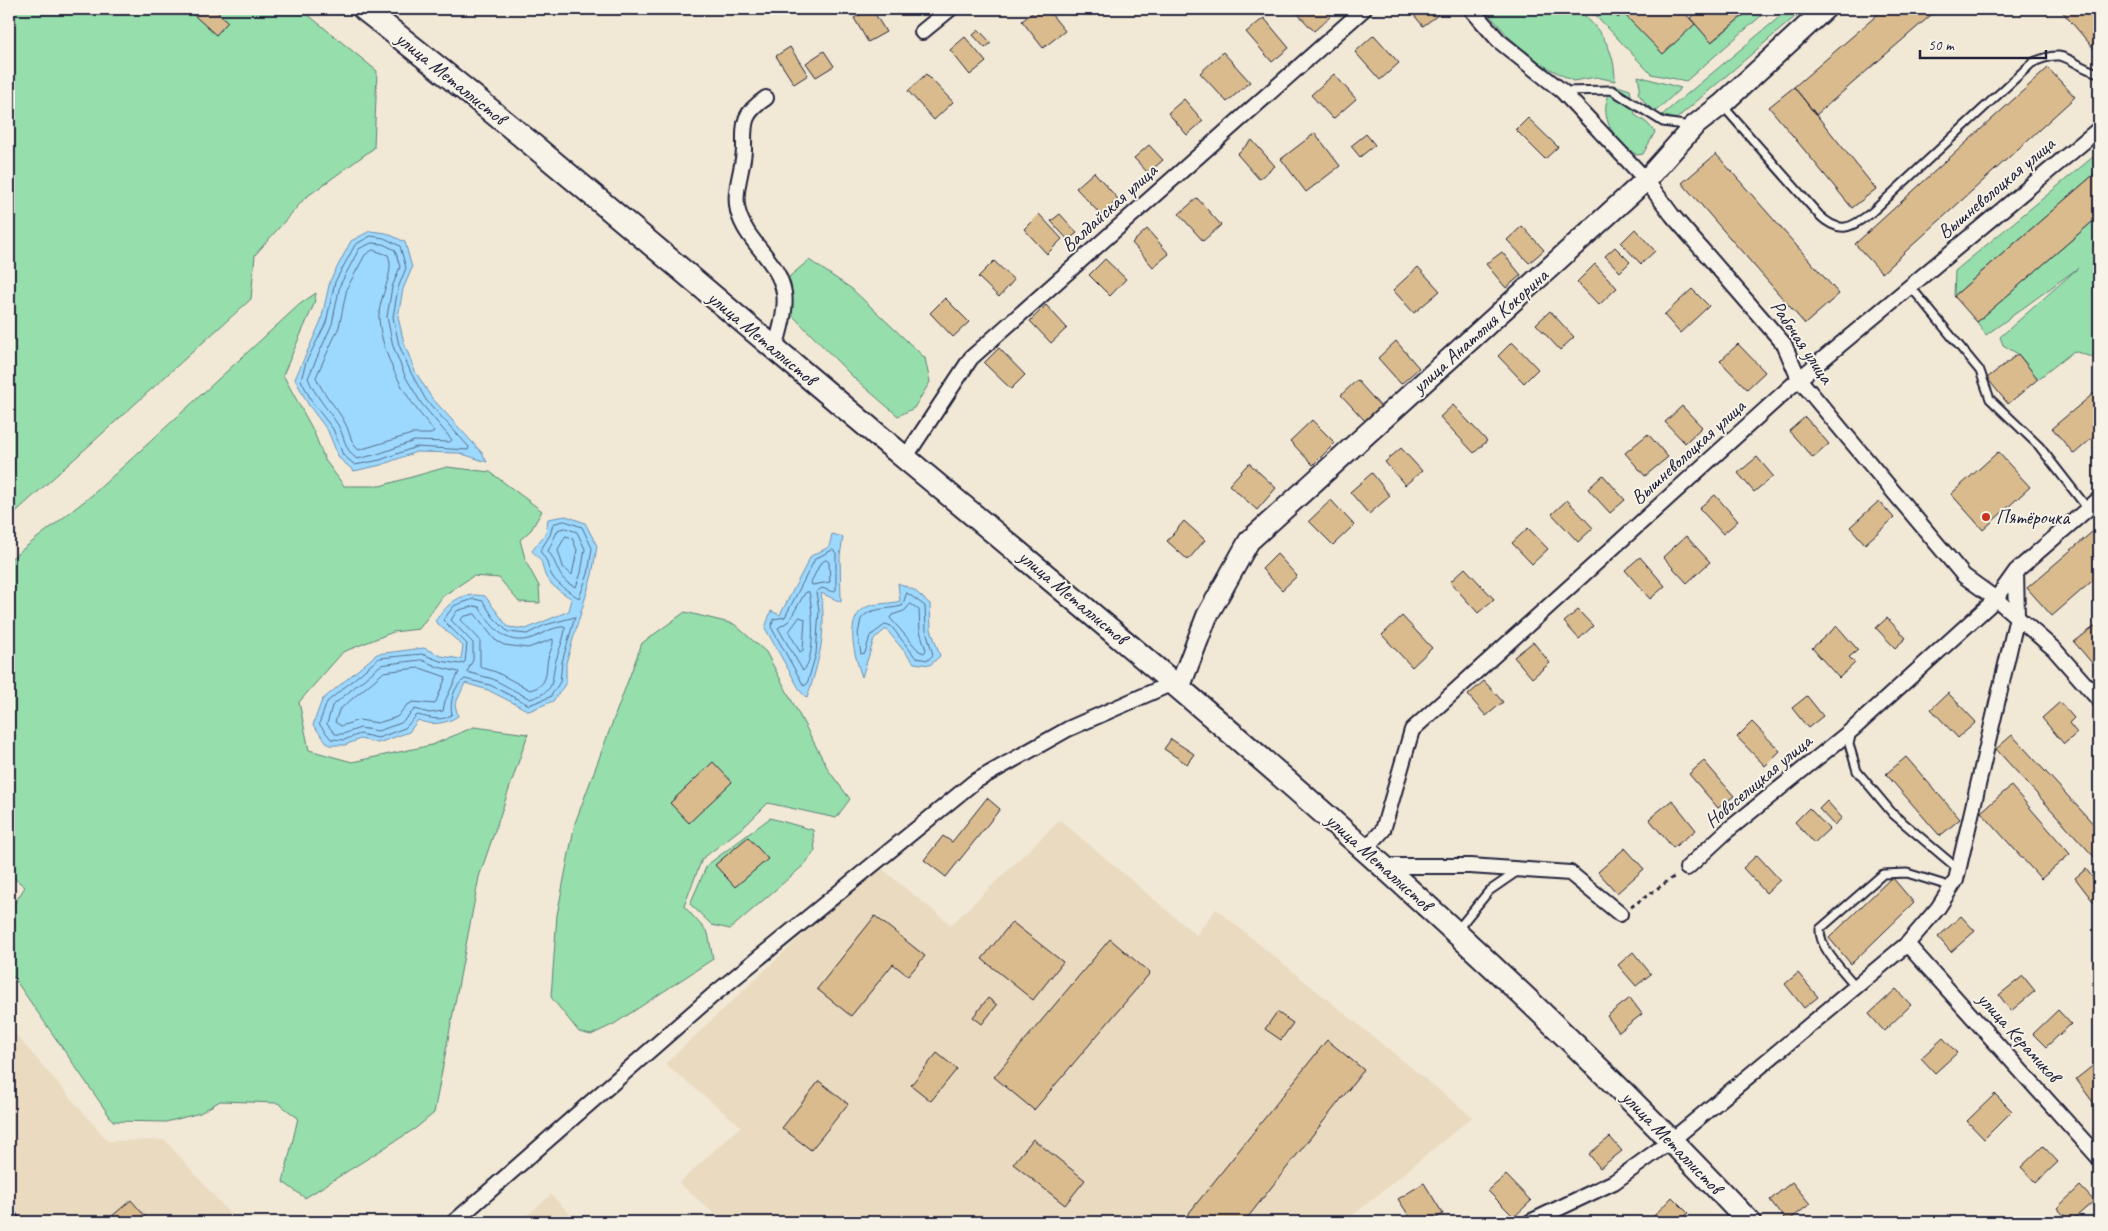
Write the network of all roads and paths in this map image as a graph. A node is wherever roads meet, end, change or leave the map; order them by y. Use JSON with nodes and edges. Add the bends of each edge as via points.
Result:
{"nodes":[{"id":1,"x":364,"y":9,"type":"edge"},
{"id":2,"x":950,"y":9,"type":"edge"},
{"id":3,"x":1364,"y":9,"type":"edge"},
{"id":4,"x":1470,"y":9,"type":"edge"},
{"id":5,"x":1825,"y":9,"type":"edge"},
{"id":6,"x":922,"y":32,"type":"dead end"},
{"id":7,"x":2099,"y":73,"type":"edge"},
{"id":8,"x":1562,"y":90,"type":"junction"},
{"id":9,"x":766,"y":98,"type":"dead end"},
{"id":10,"x":1721,"y":105,"type":"junction"},
{"id":11,"x":1694,"y":126,"type":"junction"},
{"id":12,"x":2099,"y":129,"type":"edge"},
{"id":13,"x":1646,"y":180,"type":"junction"},
{"id":14,"x":1910,"y":286,"type":"junction"},
{"id":15,"x":776,"y":350,"type":"junction"},
{"id":16,"x":1799,"y":379,"type":"junction"},
{"id":17,"x":905,"y":458,"type":"junction"},
{"id":18,"x":2099,"y":499,"type":"edge"},
{"id":19,"x":2088,"y":509,"type":"junction"},
{"id":20,"x":2016,"y":571,"type":"junction"},
{"id":21,"x":1996,"y":599,"type":"junction"},
{"id":22,"x":2017,"y":617,"type":"junction"},
{"id":23,"x":1177,"y":684,"type":"junction"},
{"id":24,"x":2099,"y":700,"type":"edge"},
{"id":25,"x":1853,"y":729,"type":"junction"},
{"id":26,"x":1366,"y":850,"type":"junction"},
{"id":27,"x":1383,"y":866,"type":"junction"},
{"id":28,"x":1687,"y":868,"type":"joint"},
{"id":29,"x":1959,"y":869,"type":"junction"},
{"id":30,"x":1520,"y":870,"type":"junction"},
{"id":31,"x":1952,"y":887,"type":"junction"},
{"id":32,"x":1620,"y":914,"type":"joint"},
{"id":33,"x":1455,"y":932,"type":"junction"},
{"id":34,"x":1907,"y":944,"type":"junction"},
{"id":35,"x":1856,"y":987,"type":"junction"},
{"id":36,"x":1672,"y":1140,"type":"junction"},
{"id":37,"x":2099,"y":1158,"type":"edge"},
{"id":38,"x":9,"y":1214,"type":"edge"},
{"id":39,"x":17,"y":1222,"type":"edge"},
{"id":40,"x":454,"y":1222,"type":"edge"},
{"id":41,"x":1530,"y":1222,"type":"edge"},
{"id":42,"x":1749,"y":1222,"type":"edge"}],
"edges":[{"from":1,"to":15,"type":"main road","name":"улица Металлистов","via":[[471,93]]},
{"from":2,"to":6,"type":"street"},
{"from":3,"to":17,"type":"street","name":"Валдайская улица","via":[[971,358]]},
{"from":4,"to":8,"type":"street","name":"Рабочая улица","via":[[1499,41]]},
{"from":5,"to":10,"type":"street","name":"улица Анатолия Кокорина"},
{"from":7,"to":10,"type":"lane","via":[[2058,54],[2032,63],[1872,212],[1857,223],[1841,228],[1830,226],[1818,215]]},
{"from":8,"to":11,"type":"lane","via":[[1612,90],[1663,122]]},
{"from":8,"to":13,"type":"street","name":"Рабочая улица"},
{"from":9,"to":15,"type":"street","via":[[752,107],[744,122],[744,153],[737,191],[738,210],[754,243],[773,265],[781,281],[785,303]]},
{"from":10,"to":11,"type":"street","name":"улица Анатолия Кокорина"},
{"from":11,"to":13,"type":"street","name":"улица Анатолия Кокорина"},
{"from":12,"to":14,"type":"street","name":"Вышневолоцкая улица"},
{"from":13,"to":16,"type":"street","name":"Рабочая улица","via":[[1672,215],[1784,344]]},
{"from":13,"to":23,"type":"street","name":"улица Анатолия Кокорина","via":[[1249,541],[1206,616]]},
{"from":14,"to":16,"type":"street","name":"Вышневолоцкая улица"},
{"from":14,"to":19,"type":"lane","via":[[1980,371],[1990,399],[2038,446]]},
{"from":15,"to":17,"type":"main road","name":"улица Металлистов"},
{"from":16,"to":21,"type":"street","name":"Рабочая улица","via":[[1964,576]]},
{"from":16,"to":26,"type":"street","name":"Вышневолоцкая улица","via":[[1412,730],[1383,830]]},
{"from":17,"to":23,"type":"main road","name":"улица Металлистов"},
{"from":18,"to":19,"type":"street","name":"Новоселицкая улица"},
{"from":19,"to":20,"type":"street","name":"Новоселицкая улица"},
{"from":20,"to":21,"type":"street","name":"Новоселицкая улица"},
{"from":20,"to":22,"type":"street"},
{"from":21,"to":22,"type":"street","name":"Рабочая улица"},
{"from":21,"to":25,"type":"street","name":"Новоселицкая улица"},
{"from":22,"to":24,"type":"street","name":"Рабочая улица","via":[[2054,649]]},
{"from":22,"to":29,"type":"street"},
{"from":23,"to":26,"type":"main road","name":"улица Металлистов"},
{"from":23,"to":40,"type":"street","via":[[1068,730],[974,782],[712,996]]},
{"from":25,"to":28,"type":"street","name":"Новоселицкая улица","via":[[1728,830]]},
{"from":25,"to":29,"type":"lane","via":[[1849,744],[1857,771],[1893,814]]},
{"from":26,"to":27,"type":"main road","name":"улица Металлистов"},
{"from":27,"to":30,"type":"street","via":[[1470,866]]},
{"from":27,"to":33,"type":"main road","name":"улица Металлистов"},
{"from":28,"to":32,"type":"path"},
{"from":29,"to":31,"type":"street"},
{"from":30,"to":32,"type":"street","via":[[1570,873]]},
{"from":30,"to":33,"type":"lane","via":[[1489,891]]},
{"from":31,"to":34,"type":"street"},
{"from":31,"to":35,"type":"lane","via":[[1907,872],[1882,874],[1820,929],[1823,945]]},
{"from":33,"to":36,"type":"main road","name":"улица Металлистов","via":[[1542,1010]]},
{"from":34,"to":35,"type":"street"},
{"from":34,"to":37,"type":"street","name":"улица Керамиков"},
{"from":35,"to":36,"type":"street"},
{"from":36,"to":41,"type":"street","via":[[1614,1182]]},
{"from":36,"to":42,"type":"main road","name":"улица Металлистов"},
{"from":38,"to":39,"type":"lane"}]}
